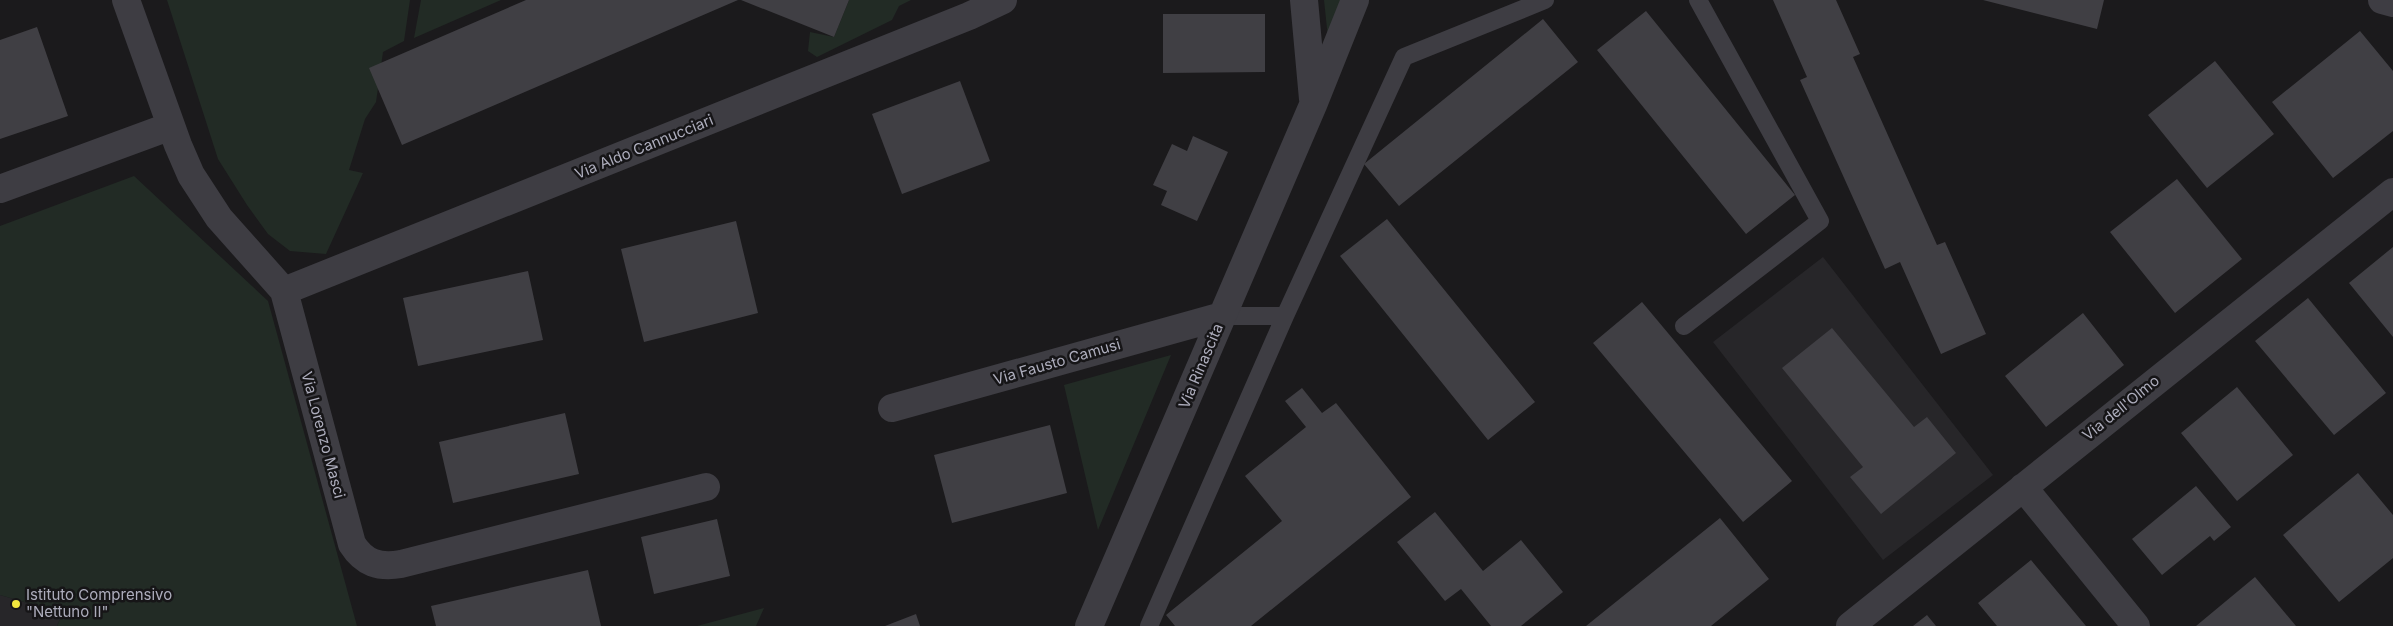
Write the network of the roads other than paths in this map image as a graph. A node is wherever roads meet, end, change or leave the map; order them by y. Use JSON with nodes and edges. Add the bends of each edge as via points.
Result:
{"nodes":[{"id":1,"x":126,"y":0,"type":"edge"},
{"id":2,"x":1003,"y":0,"type":"edge"},
{"id":3,"x":1304,"y":0,"type":"edge"},
{"id":4,"x":1355,"y":0,"type":"edge"},
{"id":5,"x":1546,"y":0,"type":"edge"},
{"id":6,"x":1698,"y":0,"type":"edge"},
{"id":7,"x":2382,"y":0,"type":"edge"},
{"id":8,"x":2393,"y":3,"type":"edge"},
{"id":9,"x":1313,"y":106,"type":"junction"},
{"id":10,"x":171,"y":126,"type":"junction"},
{"id":11,"x":0,"y":189,"type":"edge"},
{"id":12,"x":2393,"y":192,"type":"edge"},
{"id":13,"x":284,"y":291,"type":"junction"},
{"id":14,"x":1222,"y":316,"type":"junction"},
{"id":15,"x":1286,"y":316,"type":"junction"},
{"id":16,"x":1684,"y":326,"type":"dead end"},
{"id":17,"x":892,"y":408,"type":"dead end"},
{"id":18,"x":706,"y":487,"type":"dead end"},
{"id":19,"x":2023,"y":487,"type":"junction"},
{"id":20,"x":1088,"y":626,"type":"edge"},
{"id":21,"x":1149,"y":626,"type":"edge"},
{"id":22,"x":1850,"y":626,"type":"edge"},
{"id":23,"x":2136,"y":626,"type":"edge"}],
"edges":[{"from":1,"to":10,"type":"street","name":"Via Lorenzo Masci"},
{"from":2,"to":13,"type":"street","name":"Via Aldo Cannucciari"},
{"from":3,"to":9,"type":"street","name":"Via Rinascita"},
{"from":4,"to":9,"type":"street","name":"Via Rinascita"},
{"from":5,"to":15,"type":"lane","via":[[1404,57]]},
{"from":6,"to":16,"type":"lane","via":[[1820,221]]},
{"from":7,"to":8,"type":"street"},
{"from":9,"to":14,"type":"street","name":"Via Rinascita"},
{"from":10,"to":11,"type":"street"},
{"from":10,"to":13,"type":"street","name":"Via Lorenzo Masci","via":[[191,175],[209,204]]},
{"from":12,"to":19,"type":"street","name":"Via dell'Olmo"},
{"from":13,"to":18,"type":"street","name":"Via Lorenzo Masci","via":[[352,544],[367,561],[390,566],[401,564]]},
{"from":14,"to":15,"type":"lane"},
{"from":14,"to":17,"type":"street","name":"Via Fausto Camusi"},
{"from":14,"to":20,"type":"street","name":"Via Rinascita"},
{"from":15,"to":21,"type":"lane"},
{"from":19,"to":22,"type":"street","name":"Via dell'Olmo"},
{"from":19,"to":23,"type":"street"}]}
